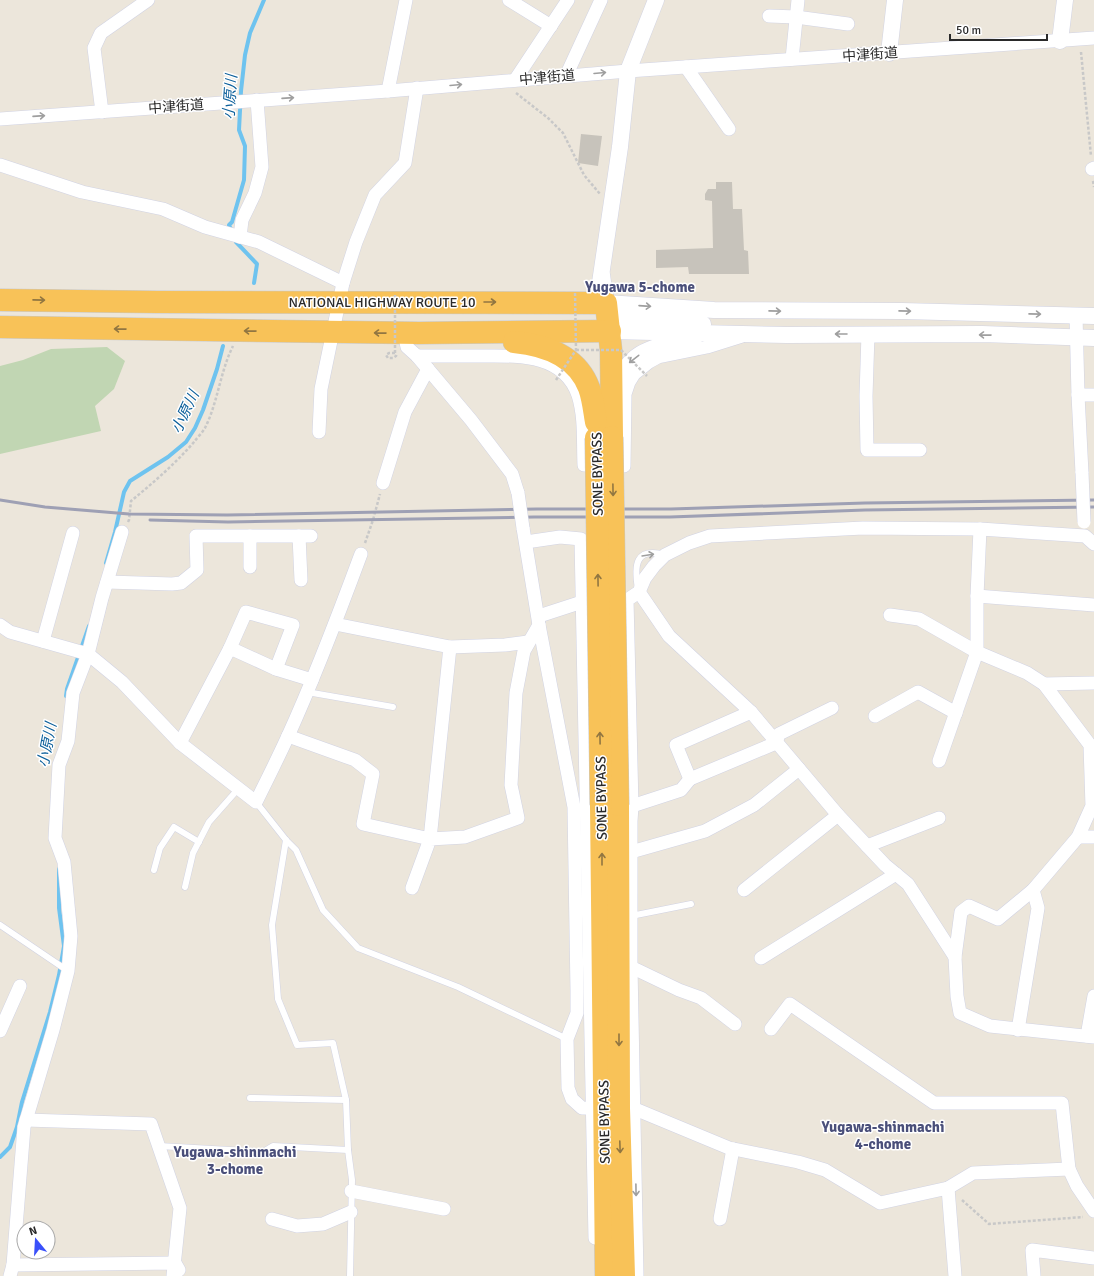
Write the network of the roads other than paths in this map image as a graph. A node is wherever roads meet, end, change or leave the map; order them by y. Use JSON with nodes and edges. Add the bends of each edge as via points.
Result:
{"nodes":[{"id":1,"x":148,"y":0,"type":"edge"},
{"id":2,"x":406,"y":0,"type":"edge"},
{"id":3,"x":509,"y":0,"type":"edge"},
{"id":4,"x":568,"y":0,"type":"edge"},
{"id":5,"x":601,"y":0,"type":"edge"},
{"id":6,"x":656,"y":0,"type":"edge"},
{"id":7,"x":798,"y":0,"type":"edge"},
{"id":8,"x":895,"y":0,"type":"edge"},
{"id":9,"x":1065,"y":0,"type":"edge"},
{"id":10,"x":135,"y":4,"type":"edge"},
{"id":11,"x":769,"y":16,"type":"dead end"},
{"id":12,"x":796,"y":17,"type":"junction"},
{"id":13,"x":848,"y":24,"type":"dead end"},
{"id":14,"x":551,"y":26,"type":"junction"},
{"id":15,"x":1094,"y":38,"type":"edge"},
{"id":16,"x":1060,"y":41,"type":"junction"},
{"id":17,"x":889,"y":53,"type":"junction"},
{"id":18,"x":792,"y":59,"type":"junction"},
{"id":19,"x":686,"y":67,"type":"junction"},
{"id":20,"x":628,"y":71,"type":"junction"},
{"id":21,"x":566,"y":76,"type":"junction"},
{"id":22,"x":515,"y":80,"type":"junction"},
{"id":23,"x":417,"y":88,"type":"junction"},
{"id":24,"x":388,"y":90,"type":"junction"},
{"id":25,"x":253,"y":101,"type":"junction"},
{"id":26,"x":102,"y":112,"type":"junction"},
{"id":27,"x":0,"y":119,"type":"edge"},
{"id":28,"x":728,"y":129,"type":"dead end"},
{"id":29,"x":0,"y":165,"type":"edge"},
{"id":30,"x":240,"y":237,"type":"junction"},
{"id":31,"x":0,"y":300,"type":"edge"},
{"id":32,"x":337,"y":308,"type":"junction"},
{"id":33,"x":1076,"y":315,"type":"junction"},
{"id":34,"x":1094,"y":316,"type":"edge"},
{"id":35,"x":603,"y":317,"type":"junction"},
{"id":36,"x":0,"y":327,"type":"edge"},
{"id":37,"x":725,"y":333,"type":"junction"},
{"id":38,"x":750,"y":334,"type":"junction"},
{"id":39,"x":766,"y":334,"type":"junction"},
{"id":40,"x":868,"y":334,"type":"junction"},
{"id":41,"x":1076,"y":338,"type":"junction"},
{"id":42,"x":1094,"y":338,"type":"edge"},
{"id":43,"x":404,"y":343,"type":"junction"},
{"id":44,"x":417,"y":356,"type":"junction"},
{"id":45,"x":428,"y":369,"type":"junction"},
{"id":46,"x":1078,"y":395,"type":"junction"},
{"id":47,"x":1094,"y":395,"type":"edge"},
{"id":48,"x":604,"y":429,"type":"junction"},
{"id":49,"x":319,"y":432,"type":"dead end"},
{"id":50,"x":920,"y":450,"type":"dead end"},
{"id":51,"x":383,"y":483,"type":"road end"},
{"id":52,"x":980,"y":529,"type":"junction"},
{"id":53,"x":122,"y":532,"type":"road end"},
{"id":54,"x":73,"y":533,"type":"dead end"},
{"id":55,"x":250,"y":536,"type":"junction"},
{"id":56,"x":1090,"y":540,"type":"edge"},
{"id":57,"x":526,"y":542,"type":"junction"},
{"id":58,"x":361,"y":554,"type":"road end"},
{"id":59,"x":250,"y":567,"type":"dead end"},
{"id":60,"x":301,"y":580,"type":"dead end"},
{"id":61,"x":107,"y":582,"type":"junction"},
{"id":62,"x":639,"y":592,"type":"junction"},
{"id":63,"x":977,"y":596,"type":"junction"},
{"id":64,"x":627,"y":600,"type":"junction"},
{"id":65,"x":582,"y":602,"type":"junction"},
{"id":66,"x":1094,"y":605,"type":"edge"},
{"id":67,"x":890,"y":615,"type":"dead end"},
{"id":68,"x":539,"y":621,"type":"junction"},
{"id":69,"x":335,"y":624,"type":"junction"},
{"id":70,"x":0,"y":626,"type":"edge"},
{"id":71,"x":43,"y":641,"type":"junction"},
{"id":72,"x":528,"y":642,"type":"junction"},
{"id":73,"x":230,"y":648,"type":"junction"},
{"id":74,"x":450,"y":648,"type":"junction"},
{"id":75,"x":977,"y":652,"type":"junction"},
{"id":76,"x":88,"y":654,"type":"junction"},
{"id":77,"x":276,"y":669,"type":"junction"},
{"id":78,"x":1094,"y":683,"type":"edge"},
{"id":79,"x":1044,"y":684,"type":"junction"},
{"id":80,"x":309,"y":686,"type":"junction"},
{"id":81,"x":393,"y":707,"type":"dead end"},
{"id":82,"x":832,"y":708,"type":"dead end"},
{"id":83,"x":751,"y":712,"type":"junction"},
{"id":84,"x":956,"y":714,"type":"junction"},
{"id":85,"x":875,"y":716,"type":"dead end"},
{"id":86,"x":288,"y":736,"type":"junction"},
{"id":87,"x":180,"y":743,"type":"junction"},
{"id":88,"x":776,"y":743,"type":"junction"},
{"id":89,"x":1092,"y":745,"type":"edge"},
{"id":90,"x":939,"y":761,"type":"dead end"},
{"id":91,"x":799,"y":769,"type":"junction"},
{"id":92,"x":690,"y":780,"type":"junction"},
{"id":93,"x":239,"y":788,"type":"junction"},
{"id":94,"x":256,"y":802,"type":"junction"},
{"id":95,"x":617,"y":806,"type":"junction"},
{"id":96,"x":838,"y":815,"type":"junction"},
{"id":97,"x":939,"y":818,"type":"dead end"},
{"id":98,"x":1078,"y":837,"type":"junction"},
{"id":99,"x":1094,"y":837,"type":"edge"},
{"id":100,"x":430,"y":839,"type":"junction"},
{"id":101,"x":286,"y":840,"type":"junction"},
{"id":102,"x":199,"y":842,"type":"junction"},
{"id":103,"x":867,"y":846,"type":"junction"},
{"id":104,"x":631,"y":852,"type":"junction"},
{"id":105,"x":154,"y":870,"type":"dead end"},
{"id":106,"x":896,"y":874,"type":"junction"},
{"id":107,"x":185,"y":887,"type":"dead end"},
{"id":108,"x":412,"y":888,"type":"dead end"},
{"id":109,"x":744,"y":890,"type":"dead end"},
{"id":110,"x":1033,"y":890,"type":"junction"},
{"id":111,"x":691,"y":904,"type":"dead end"},
{"id":112,"x":631,"y":916,"type":"junction"},
{"id":113,"x":0,"y":925,"type":"edge"},
{"id":114,"x":955,"y":956,"type":"junction"},
{"id":115,"x":761,"y":958,"type":"dead end"},
{"id":116,"x":631,"y":968,"type":"junction"},
{"id":117,"x":68,"y":971,"type":"junction"},
{"id":118,"x":20,"y":986,"type":"dead end"},
{"id":119,"x":1094,"y":996,"type":"edge"},
{"id":120,"x":735,"y":1024,"type":"dead end"},
{"id":121,"x":771,"y":1029,"type":"dead end"},
{"id":122,"x":1018,"y":1030,"type":"junction"},
{"id":123,"x":0,"y":1031,"type":"edge"},
{"id":124,"x":1090,"y":1037,"type":"edge"},
{"id":125,"x":567,"y":1040,"type":"junction"},
{"id":126,"x":250,"y":1098,"type":"dead end"},
{"id":127,"x":346,"y":1100,"type":"junction"},
{"id":128,"x":613,"y":1108,"type":"junction"},
{"id":129,"x":26,"y":1120,"type":"junction"},
{"id":130,"x":159,"y":1146,"type":"junction"},
{"id":131,"x":733,"y":1149,"type":"junction"},
{"id":132,"x":348,"y":1150,"type":"junction"},
{"id":133,"x":1069,"y":1169,"type":"junction"},
{"id":134,"x":948,"y":1188,"type":"junction"},
{"id":135,"x":352,"y":1191,"type":"junction"},
{"id":136,"x":444,"y":1210,"type":"dead end"},
{"id":137,"x":351,"y":1212,"type":"junction"},
{"id":138,"x":1091,"y":1214,"type":"edge"},
{"id":139,"x":272,"y":1219,"type":"dead end"},
{"id":140,"x":720,"y":1219,"type":"dead end"},
{"id":141,"x":1094,"y":1258,"type":"edge"},
{"id":142,"x":175,"y":1263,"type":"junction"},
{"id":143,"x":11,"y":1271,"type":"edge"},
{"id":144,"x":173,"y":1276,"type":"edge"},
{"id":145,"x":182,"y":1276,"type":"edge"},
{"id":146,"x":350,"y":1276,"type":"edge"},
{"id":147,"x":595,"y":1276,"type":"edge"},
{"id":148,"x":606,"y":1276,"type":"edge"},
{"id":149,"x":624,"y":1276,"type":"edge"},
{"id":150,"x":637,"y":1276,"type":"edge"},
{"id":151,"x":955,"y":1276,"type":"edge"},
{"id":152,"x":1034,"y":1276,"type":"edge"}],
"edges":[{"from":1,"to":10,"type":"street"},
{"from":2,"to":24,"type":"street"},
{"from":3,"to":14,"type":"street"},
{"from":4,"to":14,"type":"street"},
{"from":5,"to":21,"type":"street"},
{"from":6,"to":20,"type":"street"},
{"from":7,"to":12,"type":"street"},
{"from":8,"to":17,"type":"street"},
{"from":9,"to":16,"type":"street"},
{"from":10,"to":26,"type":"street","via":[[101,33],[94,48]]},
{"from":11,"to":12,"type":"street"},
{"from":12,"to":13,"type":"street"},
{"from":12,"to":18,"type":"street"},
{"from":14,"to":22,"type":"street"},
{"from":15,"to":16,"type":"street","name":"中津街道"},
{"from":16,"to":17,"type":"street","name":"中津街道"},
{"from":17,"to":18,"type":"street","name":"中津街道"},
{"from":18,"to":19,"type":"street","name":"中津街道"},
{"from":19,"to":20,"type":"street","name":"中津街道"},
{"from":19,"to":28,"type":"street"},
{"from":21,"to":20,"type":"street","name":"中津街道","one_way":true},
{"from":20,"to":35,"type":"street","via":[[602,275]]},
{"from":21,"to":22,"type":"street","name":"中津街道"},
{"from":23,"to":22,"type":"street","name":"中津街道","one_way":true},
{"from":23,"to":24,"type":"street","name":"中津街道"},
{"from":23,"to":32,"type":"street","via":[[405,163],[375,195],[356,242]]},
{"from":25,"to":24,"type":"street","name":"中津街道","one_way":true},
{"from":25,"to":26,"type":"street","name":"中津街道"},
{"from":25,"to":30,"type":"street","via":[[262,167],[255,193],[242,220]]},
{"from":27,"to":26,"type":"street","name":"中津街道","one_way":true},
{"from":29,"to":30,"type":"street","via":[[82,192],[163,209],[205,227]]},
{"from":30,"to":32,"type":"street","via":[[258,242]]},
{"from":31,"to":32,"type":"highway","name":"NATIONAL HIGHWAY ROUTE 10","one_way":true},
{"from":32,"to":35,"type":"highway","name":"NATIONAL HIGHWAY ROUTE 10","one_way":true},
{"from":32,"to":36,"type":"highway","name":"NATIONAL HIGHWAY ROUTE 10","one_way":true,"via":[[240,331]]},
{"from":43,"to":32,"type":"highway","name":"NATIONAL HIGHWAY ROUTE 10","one_way":true},
{"from":32,"to":49,"type":"street","via":[[321,389]]},
{"from":33,"to":34,"type":"street"},
{"from":35,"to":33,"type":"street","one_way":true,"via":[[714,310]]},
{"from":33,"to":41,"type":"street"},
{"from":35,"to":37,"type":"street"},
{"from":35,"to":39,"type":"street","via":[[678,321]]},
{"from":35,"to":43,"type":"highway"},
{"from":35,"to":48,"type":"highway","name":"SONE BYPASS","via":[[598,391]]},
{"from":37,"to":38,"type":"street"},
{"from":37,"to":48,"type":"street","one_way":true,"via":[[654,348],[635,357],[627,364],[618,382]]},
{"from":38,"to":39,"type":"street"},
{"from":38,"to":44,"type":"street","via":[[707,347],[658,357],[634,374],[625,394],[624,466],[584,465],[582,416],[578,394],[568,377],[549,363],[515,356]]},
{"from":40,"to":39,"type":"street","one_way":true},
{"from":41,"to":40,"type":"street","one_way":true,"via":[[982,334]]},
{"from":40,"to":50,"type":"street","via":[[867,450]]},
{"from":41,"to":42,"type":"street"},
{"from":41,"to":46,"type":"street"},
{"from":43,"to":44,"type":"street"},
{"from":43,"to":48,"type":"highway","via":[[527,343],[546,347],[576,367],[589,387]]},
{"from":44,"to":45,"type":"street"},
{"from":45,"to":51,"type":"street","via":[[405,412]]},
{"from":45,"to":57,"type":"street","bridge":true,"via":[[512,474],[518,493]]},
{"from":46,"to":47,"type":"street"},
{"from":46,"to":56,"type":"street","bridge":true,"via":[[1084,522]]},
{"from":48,"to":95,"type":"highway","name":"SONE BYPASS","bridge":true},
{"from":52,"to":56,"type":"street"},
{"from":52,"to":62,"type":"street","via":[[863,528],[710,536],[665,555],[645,578]]},
{"from":52,"to":63,"type":"street"},
{"from":53,"to":61,"type":"street"},
{"from":54,"to":71,"type":"street"},
{"from":55,"to":59,"type":"street"},
{"from":55,"to":60,"type":"street","via":[[305,536]]},
{"from":55,"to":61,"type":"street","via":[[196,536],[197,570],[181,583]]},
{"from":57,"to":65,"type":"street","via":[[560,537],[581,539]]},
{"from":57,"to":68,"type":"street"},
{"from":58,"to":69,"type":"street"},
{"from":61,"to":76,"type":"street"},
{"from":62,"to":64,"type":"street"},
{"from":62,"to":83,"type":"street","via":[[669,636]]},
{"from":63,"to":66,"type":"street"},
{"from":63,"to":75,"type":"street"},
{"from":64,"to":65,"type":"street"},
{"from":64,"to":95,"type":"street"},
{"from":65,"to":68,"type":"street"},
{"from":65,"to":128,"type":"street"},
{"from":67,"to":75,"type":"street","via":[[919,620]]},
{"from":68,"to":72,"type":"street"},
{"from":68,"to":125,"type":"street","via":[[574,807],[577,1013]]},
{"from":69,"to":74,"type":"street"},
{"from":69,"to":80,"type":"street"},
{"from":70,"to":71,"type":"street","via":[[10,632]]},
{"from":71,"to":76,"type":"street"},
{"from":72,"to":74,"type":"street"},
{"from":72,"to":100,"type":"street","via":[[516,693],[511,785],[518,818],[465,837]]},
{"from":73,"to":77,"type":"street"},
{"from":73,"to":77,"type":"street","via":[[246,612],[293,625]]},
{"from":73,"to":87,"type":"street"},
{"from":74,"to":100,"type":"street"},
{"from":75,"to":79,"type":"street","via":[[1027,673]]},
{"from":75,"to":84,"type":"street"},
{"from":76,"to":87,"type":"street","via":[[122,682]]},
{"from":76,"to":117,"type":"street","via":[[73,693],[68,742],[59,765],[56,796],[55,838],[64,862],[71,936]]},
{"from":77,"to":80,"type":"street"},
{"from":78,"to":79,"type":"street"},
{"from":79,"to":89,"type":"street"},
{"from":80,"to":81,"type":"lane"},
{"from":80,"to":86,"type":"street"},
{"from":82,"to":88,"type":"street","via":[[779,734]]},
{"from":83,"to":88,"type":"street"},
{"from":83,"to":92,"type":"street","via":[[676,745]]},
{"from":84,"to":85,"type":"street","via":[[918,692]]},
{"from":84,"to":90,"type":"street"},
{"from":86,"to":94,"type":"street"},
{"from":86,"to":100,"type":"street","via":[[354,760],[373,774],[363,824]]},
{"from":87,"to":93,"type":"street"},
{"from":88,"to":91,"type":"street"},
{"from":88,"to":92,"type":"street"},
{"from":89,"to":98,"type":"street","via":[[1092,806]]},
{"from":91,"to":96,"type":"street"},
{"from":91,"to":104,"type":"street","via":[[754,805],[705,831]]},
{"from":92,"to":95,"type":"street","via":[[681,790]]},
{"from":93,"to":94,"type":"street"},
{"from":93,"to":102,"type":"lane","via":[[209,822]]},
{"from":94,"to":101,"type":"lane"},
{"from":95,"to":104,"type":"street"},
{"from":95,"to":128,"type":"highway","name":"SONE BYPASS"},
{"from":96,"to":103,"type":"street"},
{"from":96,"to":109,"type":"street"},
{"from":97,"to":103,"type":"street"},
{"from":98,"to":99,"type":"street"},
{"from":98,"to":110,"type":"street"},
{"from":100,"to":108,"type":"street"},
{"from":101,"to":125,"type":"lane","via":[[296,850],[323,910],[358,948],[458,987]]},
{"from":101,"to":127,"type":"lane","via":[[272,925],[278,999],[297,1045],[333,1043]]},
{"from":102,"to":105,"type":"lane","via":[[174,827],[160,848]]},
{"from":102,"to":107,"type":"lane","via":[[193,853]]},
{"from":103,"to":106,"type":"street"},
{"from":104,"to":112,"type":"street"},
{"from":106,"to":114,"type":"street","via":[[908,884]]},
{"from":106,"to":115,"type":"street"},
{"from":110,"to":114,"type":"street","via":[[998,919],[970,906],[961,912]]},
{"from":110,"to":122,"type":"street","via":[[1038,908]]},
{"from":111,"to":112,"type":"lane"},
{"from":112,"to":116,"type":"street"},
{"from":113,"to":117,"type":"lane"},
{"from":114,"to":122,"type":"street","via":[[960,1013],[990,1026]]},
{"from":116,"to":120,"type":"street","via":[[701,998]]},
{"from":116,"to":128,"type":"street"},
{"from":117,"to":129,"type":"street"},
{"from":118,"to":123,"type":"street"},
{"from":119,"to":124,"type":"street"},
{"from":121,"to":133,"type":"street","via":[[790,1004],[934,1103],[1062,1103]]},
{"from":122,"to":124,"type":"street"},
{"from":125,"to":128,"type":"street","via":[[568,1088],[572,1099],[582,1108]]},
{"from":126,"to":127,"type":"lane"},
{"from":127,"to":132,"type":"lane"},
{"from":128,"to":131,"type":"street"},
{"from":128,"to":147,"type":"street"},
{"from":128,"to":148,"type":"highway","name":"SONE BYPASS"},
{"from":128,"to":149,"type":"highway","name":"SONE BYPASS","one_way":true},
{"from":128,"to":150,"type":"street","one_way":true},
{"from":129,"to":130,"type":"street","via":[[151,1124]]},
{"from":129,"to":143,"type":"street"},
{"from":130,"to":132,"type":"lane","via":[[263,1152],[273,1146]]},
{"from":130,"to":142,"type":"street","via":[[180,1208]]},
{"from":131,"to":134,"type":"street","via":[[825,1170],[880,1203]]},
{"from":131,"to":140,"type":"street"},
{"from":132,"to":135,"type":"lane"},
{"from":133,"to":134,"type":"street","via":[[973,1173]]},
{"from":133,"to":138,"type":"street"},
{"from":134,"to":151,"type":"street"},
{"from":135,"to":136,"type":"street"},
{"from":135,"to":137,"type":"lane"},
{"from":137,"to":139,"type":"street","via":[[323,1224],[297,1226]]},
{"from":137,"to":146,"type":"lane"},
{"from":141,"to":152,"type":"street","via":[[1032,1250]]},
{"from":142,"to":143,"type":"street"},
{"from":142,"to":144,"type":"street"},
{"from":142,"to":145,"type":"street"}]}
